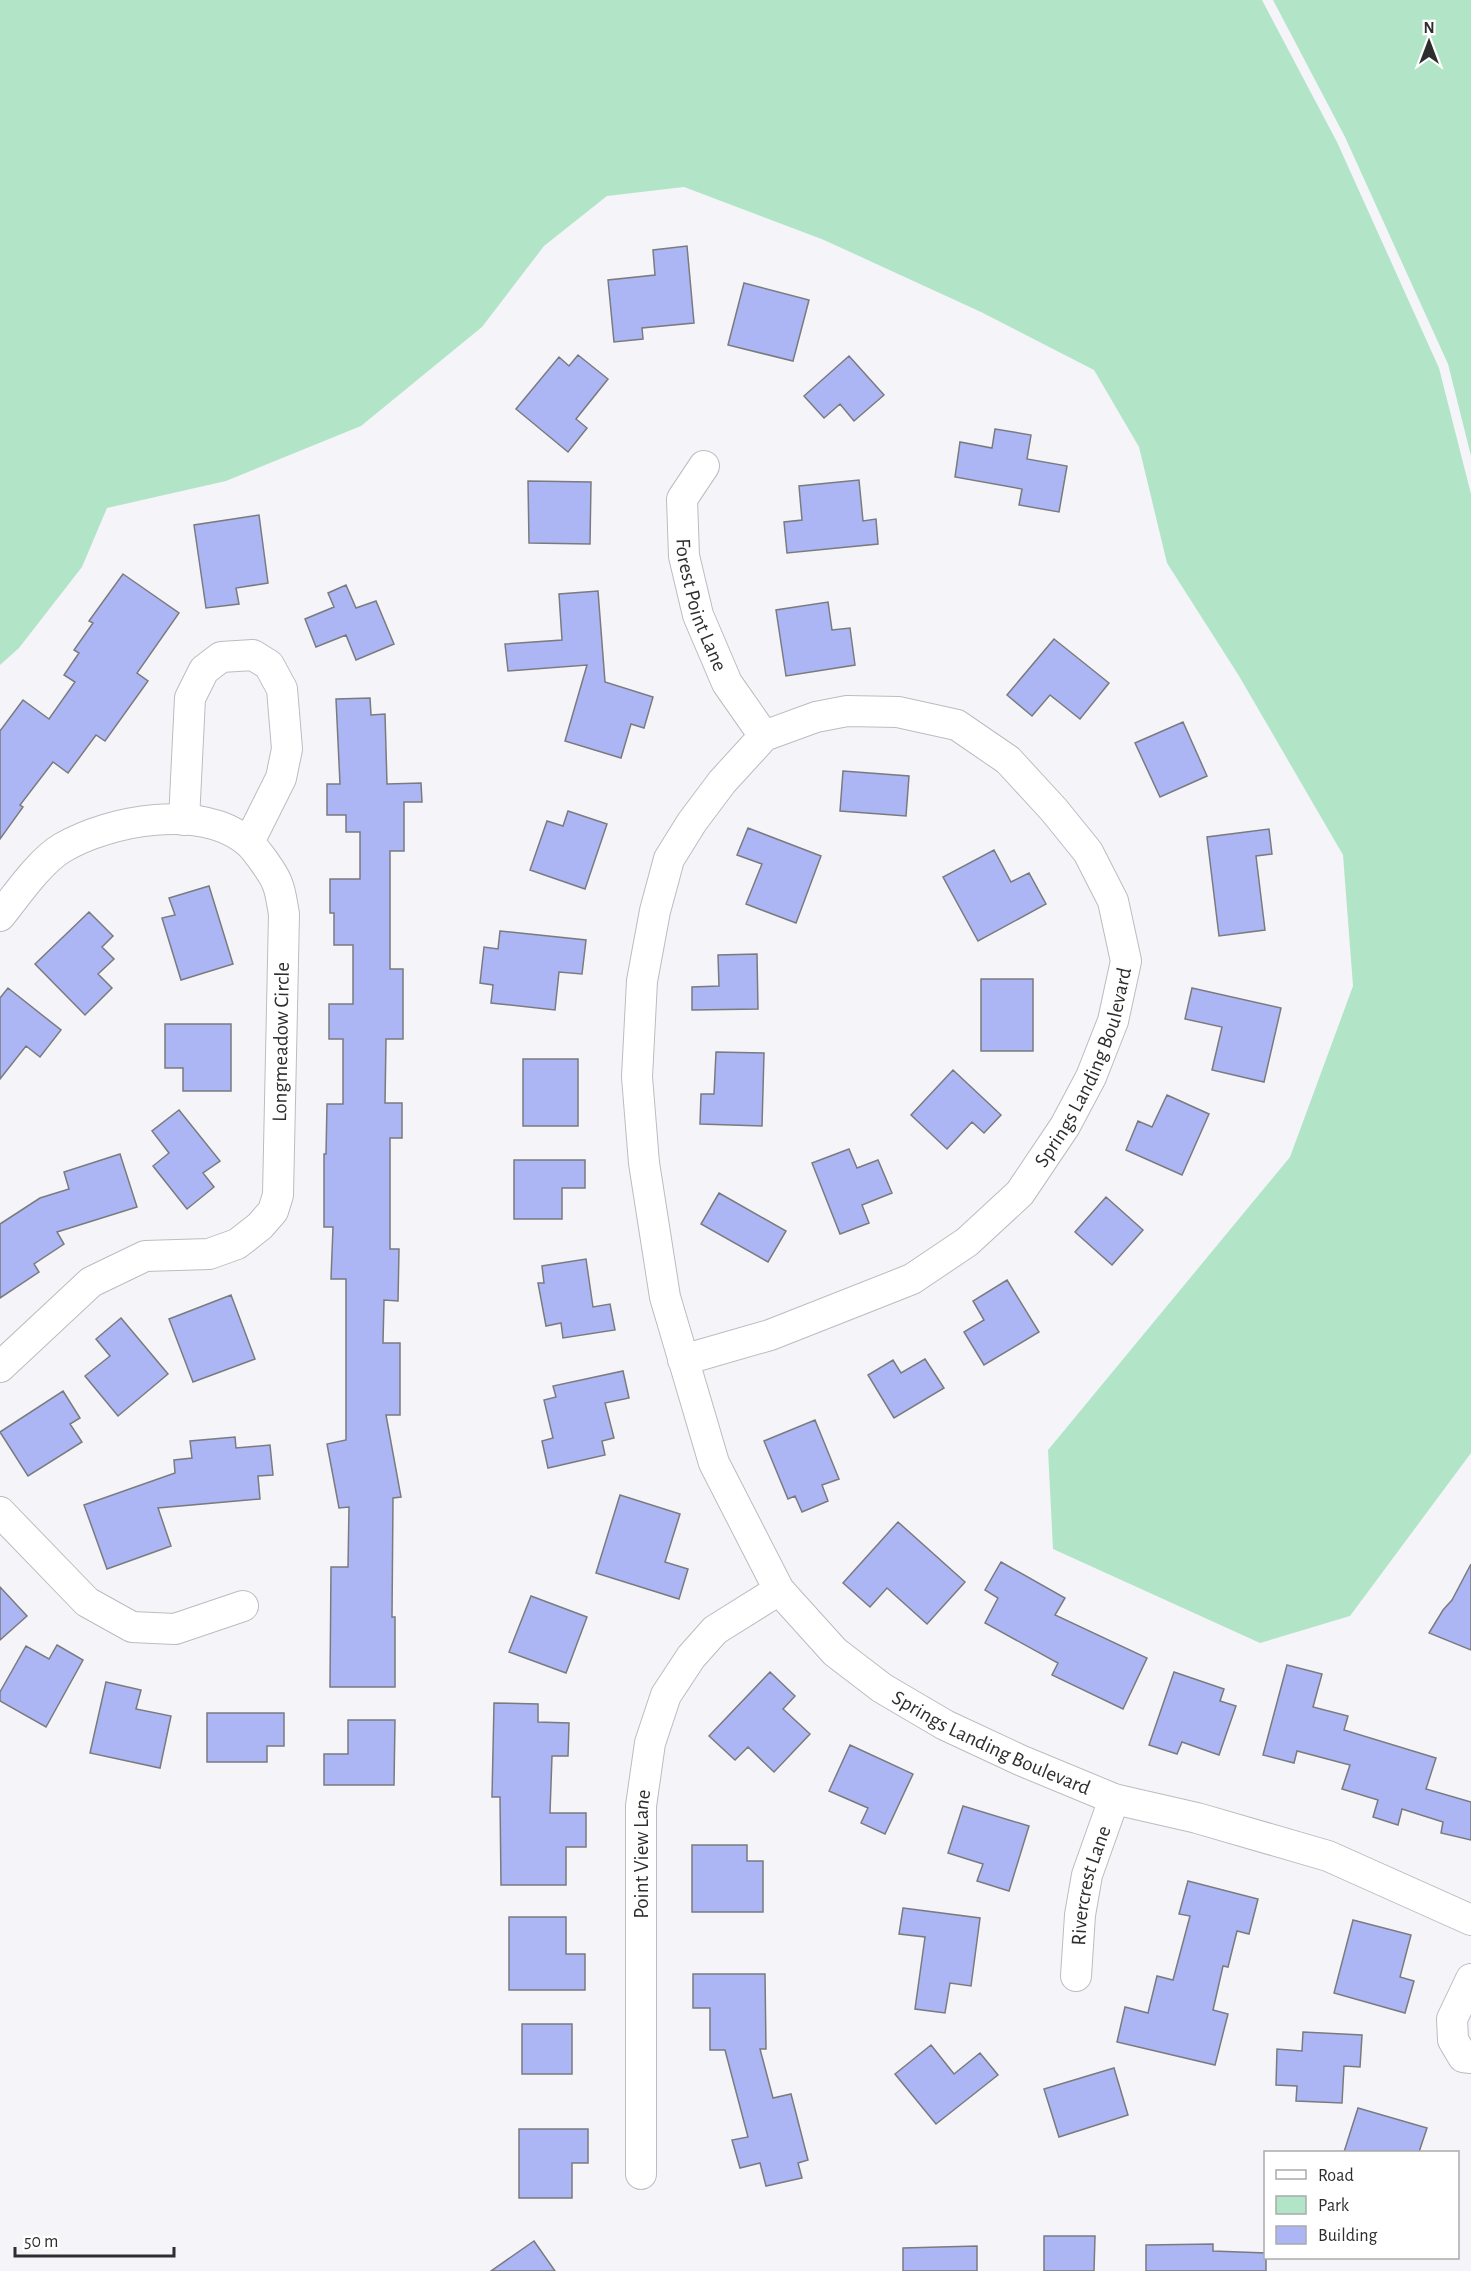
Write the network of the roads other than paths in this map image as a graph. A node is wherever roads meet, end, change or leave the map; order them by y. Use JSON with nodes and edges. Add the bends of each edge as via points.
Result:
{"nodes":[{"id":1,"x":704,"y":466,"type":"dead end"},
{"id":2,"x":764,"y":736,"type":"junction"},
{"id":3,"x":184,"y":820,"type":"junction"},
{"id":4,"x":249,"y":842,"type":"junction"},
{"id":5,"x":0,"y":916,"type":"edge"},
{"id":6,"x":683,"y":1360,"type":"junction"},
{"id":7,"x":0,"y":1367,"type":"edge"},
{"id":8,"x":0,"y":1512,"type":"edge"},
{"id":9,"x":779,"y":1590,"type":"junction"},
{"id":10,"x":243,"y":1606,"type":"dead end"},
{"id":11,"x":1114,"y":1799,"type":"junction"},
{"id":12,"x":1471,"y":1920,"type":"edge"},
{"id":13,"x":1076,"y":1976,"type":"dead end"},
{"id":14,"x":1471,"y":1979,"type":"edge"},
{"id":15,"x":1471,"y":2058,"type":"edge"},
{"id":16,"x":641,"y":2174,"type":"dead end"}],
"edges":[{"from":1,"to":2,"type":"street","name":"Forest Point Lane","via":[[682,499],[684,556],[698,615],[727,683]]},
{"from":2,"to":6,"type":"street","name":"Springs Landing Boulevard","via":[[722,782],[669,860],[642,981],[637,1077],[644,1163],[665,1297]]},
{"from":2,"to":6,"type":"street","name":"Springs Landing Boulevard","via":[[816,717],[847,711],[898,712],[957,725],[1008,760],[1088,852],[1113,901],[1126,961],[1113,1021],[1091,1077],[1065,1126],[1020,1193],[967,1242],[912,1279],[770,1335]]},
{"from":3,"to":4,"type":"street","name":"Longmeadow Circle","via":[[219,825]]},
{"from":3,"to":4,"type":"street","via":[[190,698],[204,670],[221,657],[253,655],[269,665],[282,689],[287,749],[281,778]]},
{"from":3,"to":5,"type":"street","name":"Longmeadow Circle","via":[[146,820],[102,830],[60,849],[30,878]]},
{"from":4,"to":7,"type":"street","name":"Longmeadow Circle","via":[[277,882],[284,914],[278,1195],[273,1211],[237,1244],[209,1254],[145,1256],[91,1281]]},
{"from":6,"to":9,"type":"street","name":"Springs Landing Boulevard","via":[[714,1463]]},
{"from":8,"to":10,"type":"street","via":[[87,1602],[132,1626],[175,1629]]},
{"from":9,"to":11,"type":"street","name":"Springs Landing Boulevard","via":[[835,1652],[882,1688],[945,1725],[1020,1761]]},
{"from":9,"to":16,"type":"street","name":"Point View Lane","via":[[715,1630],[691,1657],[666,1695],[650,1743],[641,1806]]},
{"from":11,"to":12,"type":"street","name":"Springs Landing Boulevard","via":[[1328,1856]]},
{"from":11,"to":13,"type":"street","name":"Rivercrest Lane","via":[[1087,1875]]},
{"from":14,"to":15,"type":"street","via":[[1452,2019],[1453,2040],[1463,2057]]}]}
